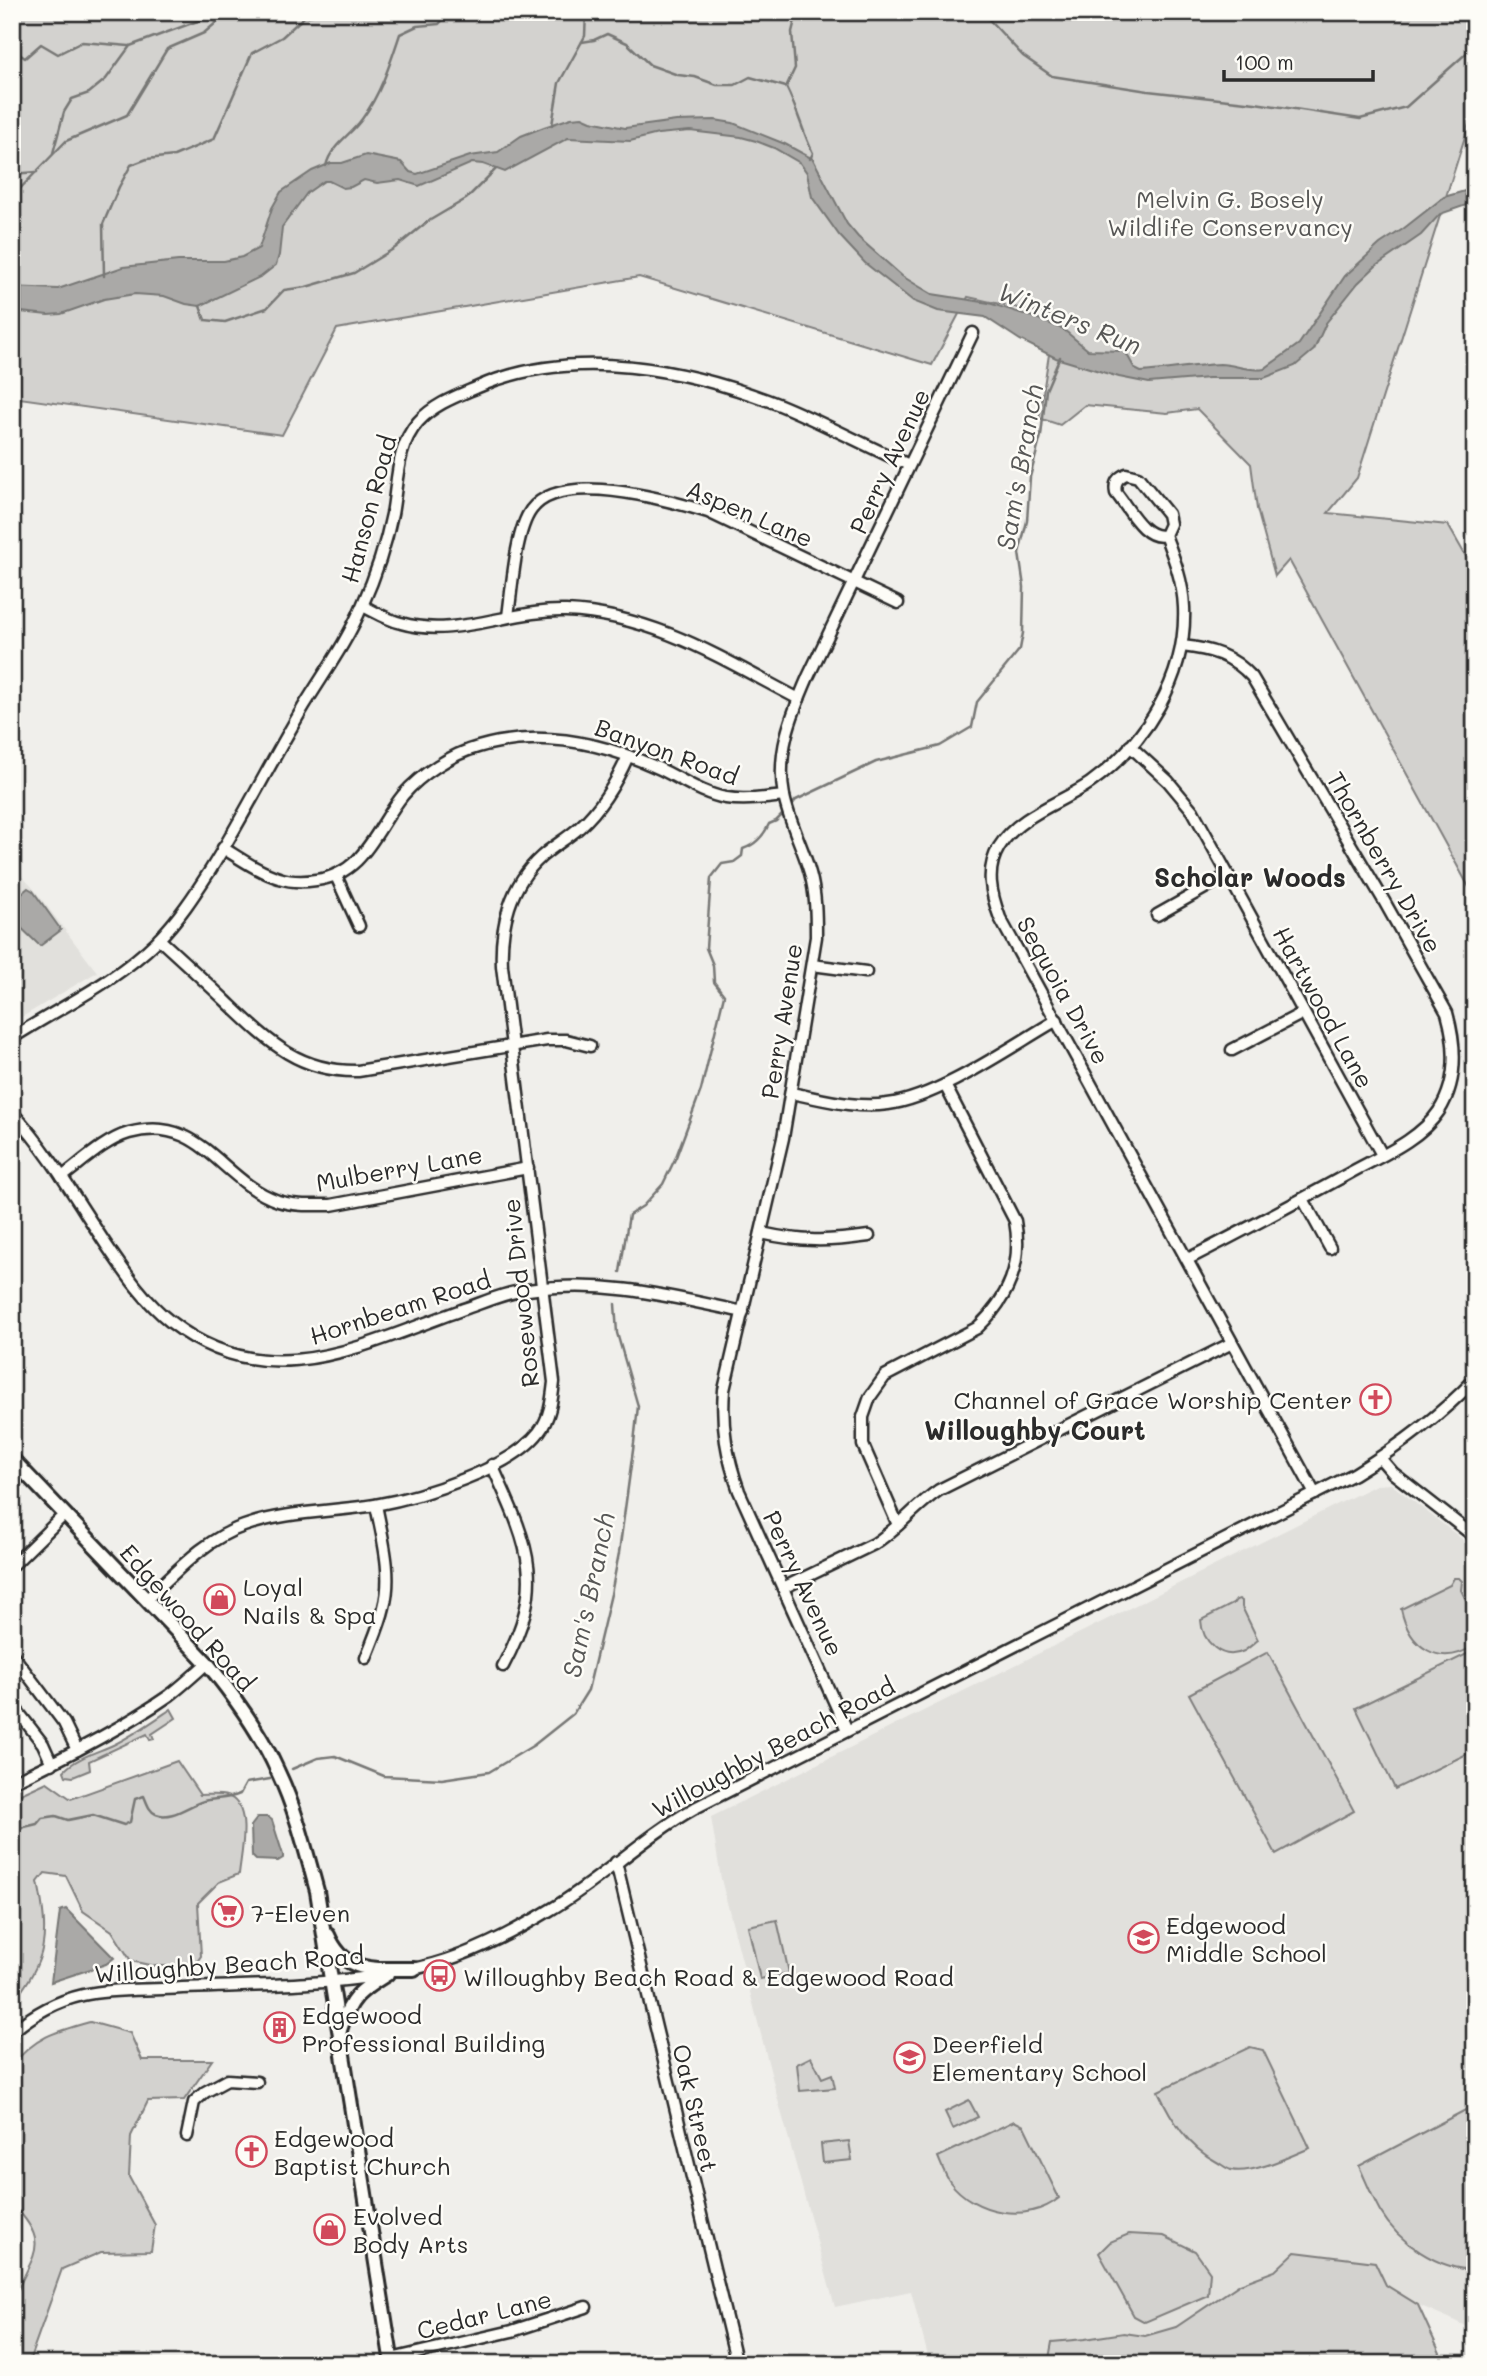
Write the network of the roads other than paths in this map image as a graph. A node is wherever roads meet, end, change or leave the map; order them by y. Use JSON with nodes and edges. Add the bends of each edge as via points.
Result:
{"nodes":[{"id":1,"x":973,"y":333,"type":"dead end"},
{"id":2,"x":909,"y":465,"type":"junction"},
{"id":3,"x":1166,"y":535,"type":"junction"},
{"id":4,"x":855,"y":582,"type":"junction"},
{"id":5,"x":898,"y":603,"type":"dead end"},
{"id":6,"x":363,"y":606,"type":"junction"},
{"id":7,"x":508,"y":616,"type":"junction"},
{"id":8,"x":1182,"y":646,"type":"junction"},
{"id":9,"x":799,"y":699,"type":"junction"},
{"id":10,"x":1130,"y":746,"type":"junction"},
{"id":11,"x":628,"y":756,"type":"junction"},
{"id":12,"x":784,"y":796,"type":"junction"},
{"id":13,"x":223,"y":848,"type":"junction"},
{"id":14,"x":1228,"y":875,"type":"junction"},
{"id":15,"x":336,"y":876,"type":"junction"},
{"id":16,"x":1157,"y":915,"type":"dead end"},
{"id":17,"x":359,"y":926,"type":"dead end"},
{"id":18,"x":159,"y":939,"type":"junction"},
{"id":19,"x":813,"y":965,"type":"junction"},
{"id":20,"x":866,"y":972,"type":"dead end"},
{"id":21,"x":1303,"y":1013,"type":"junction"},
{"id":22,"x":1056,"y":1020,"type":"junction"},
{"id":23,"x":12,"y":1038,"type":"edge"},
{"id":24,"x":513,"y":1045,"type":"junction"},
{"id":25,"x":590,"y":1046,"type":"dead end"},
{"id":26,"x":1232,"y":1050,"type":"dead end"},
{"id":27,"x":945,"y":1084,"type":"junction"},
{"id":28,"x":791,"y":1093,"type":"junction"},
{"id":29,"x":12,"y":1112,"type":"edge"},
{"id":30,"x":1382,"y":1155,"type":"junction"},
{"id":31,"x":528,"y":1168,"type":"junction"},
{"id":32,"x":62,"y":1177,"type":"junction"},
{"id":33,"x":1303,"y":1199,"type":"junction"},
{"id":34,"x":761,"y":1233,"type":"junction"},
{"id":35,"x":869,"y":1236,"type":"dead end"},
{"id":36,"x":1330,"y":1248,"type":"dead end"},
{"id":37,"x":1188,"y":1259,"type":"junction"},
{"id":38,"x":542,"y":1288,"type":"junction"},
{"id":39,"x":743,"y":1312,"type":"junction"},
{"id":40,"x":1232,"y":1343,"type":"junction"},
{"id":41,"x":1475,"y":1379,"type":"edge"},
{"id":42,"x":1380,"y":1458,"type":"junction"},
{"id":43,"x":12,"y":1459,"type":"edge"},
{"id":44,"x":492,"y":1465,"type":"junction"},
{"id":45,"x":1315,"y":1494,"type":"junction"},
{"id":46,"x":376,"y":1505,"type":"junction"},
{"id":47,"x":65,"y":1514,"type":"junction"},
{"id":48,"x":898,"y":1525,"type":"junction"},
{"id":49,"x":1475,"y":1537,"type":"edge"},
{"id":50,"x":12,"y":1566,"type":"edge"},
{"id":51,"x":783,"y":1588,"type":"junction"},
{"id":52,"x":148,"y":1599,"type":"junction"},
{"id":53,"x":12,"y":1654,"type":"edge"},
{"id":54,"x":366,"y":1658,"type":"dead end"},
{"id":55,"x":207,"y":1663,"type":"junction"},
{"id":56,"x":503,"y":1666,"type":"dead end"},
{"id":57,"x":12,"y":1704,"type":"edge"},
{"id":58,"x":847,"y":1730,"type":"junction"},
{"id":59,"x":77,"y":1750,"type":"junction"},
{"id":60,"x":52,"y":1764,"type":"junction"},
{"id":61,"x":12,"y":1782,"type":"edge"},
{"id":62,"x":616,"y":1862,"type":"junction"},
{"id":63,"x":322,"y":1918,"type":"junction"},
{"id":64,"x":414,"y":1969,"type":"junction"},
{"id":65,"x":387,"y":1974,"type":"junction"},
{"id":66,"x":332,"y":1983,"type":"junction"},
{"id":67,"x":12,"y":2032,"type":"edge"},
{"id":68,"x":339,"y":2034,"type":"junction"},
{"id":69,"x":257,"y":2082,"type":"dead end"},
{"id":70,"x":187,"y":2136,"type":"dead end"},
{"id":71,"x":586,"y":2307,"type":"dead end"},
{"id":72,"x":391,"y":2361,"type":"edge"},
{"id":73,"x":737,"y":2364,"type":"edge"}],
"edges":[{"from":1,"to":2,"type":"street","name":"Perry Avenue"},
{"from":2,"to":4,"type":"street","name":"Perry Avenue"},
{"from":2,"to":6,"type":"street","name":"Hanson Road","via":[[780,405],[687,376],[647,368],[581,365],[494,380],[442,402],[408,435],[392,514]]},
{"from":3,"to":3,"type":"street","name":"Sequoia Drive","via":[[1170,524],[1165,509],[1138,477],[1120,476],[1116,493],[1150,534]]},
{"from":3,"to":8,"type":"street","name":"Sequoia Drive","via":[[1182,590]]},
{"from":4,"to":5,"type":"street","name":"Aspen Lane"},
{"from":4,"to":7,"type":"street","name":"Aspen Lane","via":[[708,513],[679,504],[612,491],[562,492],[540,502],[526,520]]},
{"from":4,"to":9,"type":"street","name":"Perry Avenue"},
{"from":6,"to":7,"type":"street","via":[[420,626],[453,626]]},
{"from":6,"to":13,"type":"street","name":"Hanson Road"},
{"from":7,"to":9,"type":"street","via":[[566,611],[656,627]]},
{"from":8,"to":10,"type":"street","name":"Sequoia Drive","via":[[1169,687]]},
{"from":8,"to":30,"type":"street","name":"Thornberry Drive","via":[[1214,651],[1252,677],[1447,1013],[1454,1059],[1443,1104],[1421,1130]]},
{"from":9,"to":12,"type":"street","name":"Perry Avenue","via":[[786,731]]},
{"from":10,"to":14,"type":"street","name":"Hartwood Lane","via":[[1188,804]]},
{"from":10,"to":22,"type":"street","name":"Sequoia Drive","via":[[1089,783],[1013,830],[994,856],[992,898]]},
{"from":11,"to":12,"type":"street","name":"Banyon Road","via":[[723,798]]},
{"from":11,"to":15,"type":"street","name":"Banyon Road","via":[[594,744],[551,738],[475,747],[419,780],[397,804],[368,851]]},
{"from":11,"to":24,"type":"street","name":"Rosewood Drive","via":[[599,805],[531,867],[512,899],[502,952]]},
{"from":12,"to":19,"type":"street","name":"Perry Avenue","via":[[814,895]]},
{"from":13,"to":15,"type":"street","name":"Banyon Road","via":[[290,881]]},
{"from":13,"to":18,"type":"street","name":"Hanson Road","via":[[191,900]]},
{"from":14,"to":16,"type":"street"},
{"from":14,"to":21,"type":"street","name":"Hartwood Lane"},
{"from":15,"to":17,"type":"street"},
{"from":18,"to":23,"type":"street","name":"Hanson Road","via":[[103,985]]},
{"from":18,"to":24,"type":"street","via":[[269,1042],[301,1061],[324,1068],[358,1071]]},
{"from":19,"to":20,"type":"street"},
{"from":19,"to":28,"type":"street","name":"Perry Avenue"},
{"from":21,"to":26,"type":"street"},
{"from":21,"to":30,"type":"street","name":"Hartwood Lane"},
{"from":22,"to":27,"type":"street"},
{"from":22,"to":37,"type":"street","name":"Sequoia Drive"},
{"from":24,"to":25,"type":"street","via":[[566,1040]]},
{"from":24,"to":31,"type":"street","name":"Rosewood Drive"},
{"from":27,"to":28,"type":"street","via":[[916,1098],[887,1104]]},
{"from":27,"to":48,"type":"street","via":[[1015,1221],[1017,1264],[1007,1292],[977,1328],[891,1373],[870,1396],[863,1416],[863,1445]]},
{"from":28,"to":34,"type":"street","name":"Perry Avenue"},
{"from":29,"to":32,"type":"street","name":"Hornbeam Road"},
{"from":30,"to":33,"type":"street","name":"Thornberry Drive"},
{"from":31,"to":32,"type":"street","name":"Mulberry Lane","via":[[331,1205],[306,1205],[277,1200],[254,1189],[185,1135],[149,1130],[110,1143]]},
{"from":31,"to":38,"type":"street","name":"Rosewood Drive"},
{"from":32,"to":38,"type":"street","name":"Hornbeam Road","via":[[148,1302],[173,1324],[234,1354],[287,1361],[344,1353],[509,1294]]},
{"from":33,"to":36,"type":"street"},
{"from":33,"to":37,"type":"street","name":"Thornberry Drive"},
{"from":34,"to":35,"type":"street","via":[[805,1241]]},
{"from":34,"to":39,"type":"street","name":"Perry Avenue"},
{"from":37,"to":40,"type":"street","name":"Sequoia Drive"},
{"from":38,"to":39,"type":"street","name":"Hornbeam Road","via":[[617,1287]]},
{"from":38,"to":44,"type":"street","name":"Rosewood Drive","via":[[554,1382],[547,1418],[530,1442]]},
{"from":39,"to":51,"type":"street","name":"Perry Avenue","via":[[724,1390],[725,1440],[738,1491]]},
{"from":40,"to":45,"type":"street","name":"Sequoia Drive"},
{"from":40,"to":48,"type":"street","via":[[939,1490]]},
{"from":41,"to":42,"type":"street","name":"Willoughby Beach Road","via":[[1442,1412]]},
{"from":42,"to":45,"type":"street","name":"Willoughby Beach Road"},
{"from":42,"to":49,"type":"street"},
{"from":43,"to":47,"type":"main road","name":"Edgewood Road"},
{"from":44,"to":46,"type":"street","name":"Rosewood Drive","via":[[474,1475]]},
{"from":44,"to":56,"type":"street","via":[[520,1526],[530,1571],[521,1630]]},
{"from":45,"to":58,"type":"street","name":"Willoughby Beach Road"},
{"from":46,"to":52,"type":"street","name":"Rosewood Drive","via":[[272,1518],[223,1534]]},
{"from":46,"to":54,"type":"street","via":[[386,1593]]},
{"from":47,"to":50,"type":"street"},
{"from":47,"to":52,"type":"main road","name":"Edgewood Road"},
{"from":48,"to":51,"type":"street","via":[[874,1544]]},
{"from":51,"to":58,"type":"street","name":"Perry Avenue"},
{"from":52,"to":55,"type":"main road","name":"Edgewood Road"},
{"from":53,"to":59,"type":"street","via":[[64,1723]]},
{"from":55,"to":59,"type":"street","via":[[155,1705]]},
{"from":55,"to":63,"type":"main road","name":"Edgewood Road","via":[[256,1731],[278,1772],[300,1828]]},
{"from":57,"to":60,"type":"street","via":[[43,1744]]},
{"from":58,"to":62,"type":"street","name":"Willoughby Beach Road","via":[[671,1821]]},
{"from":59,"to":60,"type":"street"},
{"from":60,"to":61,"type":"street"},
{"from":62,"to":64,"type":"street","name":"Willoughby Beach Road","via":[[521,1926],[473,1950]]},
{"from":62,"to":73,"type":"street","name":"Oak Street"},
{"from":63,"to":64,"type":"main road","via":[[333,1947],[353,1965]]},
{"from":63,"to":66,"type":"main road","name":"Edgewood Road"},
{"from":64,"to":65,"type":"street","name":"Willoughby Beach Road"},
{"from":65,"to":66,"type":"street","name":"Willoughby Beach Road"},
{"from":65,"to":68,"type":"main road","via":[[355,1996]]},
{"from":66,"to":67,"type":"street","name":"Willoughby Beach Road","via":[[95,1993],[58,2003]]},
{"from":66,"to":68,"type":"main road","name":"Edgewood Road"},
{"from":68,"to":72,"type":"main road","name":"Edgewood Road"},
{"from":69,"to":70,"type":"street","via":[[227,2080],[205,2092],[194,2102]]},
{"from":71,"to":72,"type":"street","name":"Cedar Lane"}]}
